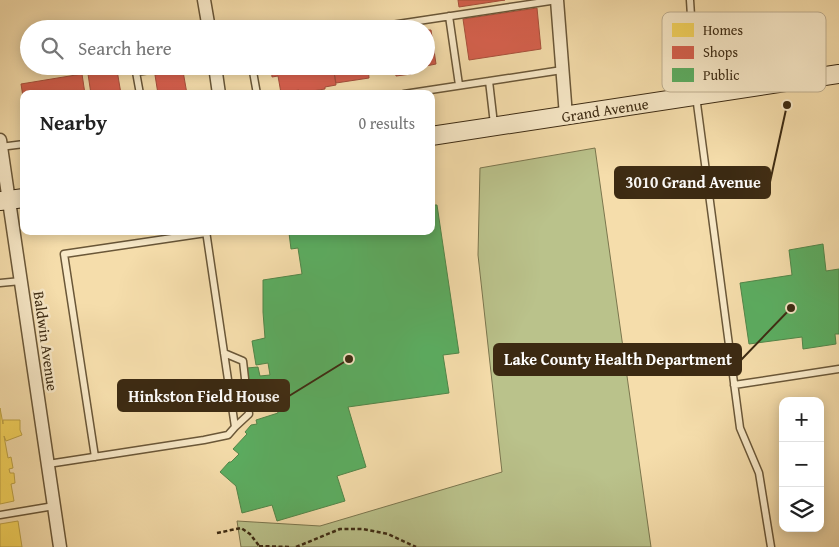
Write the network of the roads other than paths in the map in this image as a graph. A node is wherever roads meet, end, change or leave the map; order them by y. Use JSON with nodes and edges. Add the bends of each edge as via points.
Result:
{"nodes":[{"id":1,"x":204,"y":0,"type":"edge"},
{"id":2,"x":557,"y":0,"type":"edge"},
{"id":3,"x":449,"y":16,"type":"junction"},
{"id":4,"x":207,"y":20,"type":"edge"},
{"id":5,"x":423,"y":20,"type":"edge"},
{"id":6,"x":562,"y":70,"type":"junction"},
{"id":7,"x":839,"y":74,"type":"edge"},
{"id":8,"x":137,"y":75,"type":"edge"},
{"id":9,"x":216,"y":75,"type":"edge"},
{"id":10,"x":253,"y":75,"type":"edge"},
{"id":11,"x":826,"y":76,"type":"edge"},
{"id":12,"x":489,"y":81,"type":"junction"},
{"id":13,"x":460,"y":85,"type":"junction"},
{"id":14,"x":139,"y":90,"type":"edge"},
{"id":15,"x":218,"y":90,"type":"edge"},
{"id":16,"x":255,"y":90,"type":"edge"},
{"id":17,"x":434,"y":90,"type":"edge"},
{"id":18,"x":696,"y":92,"type":"edge"},
{"id":19,"x":722,"y":92,"type":"edge"},
{"id":20,"x":696,"y":96,"type":"junction"},
{"id":21,"x":566,"y":116,"type":"junction"},
{"id":22,"x":495,"y":127,"type":"junction"},
{"id":23,"x":435,"y":135,"type":"edge"},
{"id":24,"x":20,"y":144,"type":"edge"},
{"id":25,"x":0,"y":145,"type":"edge"},
{"id":26,"x":11,"y":200,"type":"edge"},
{"id":27,"x":187,"y":235,"type":"edge"},
{"id":28,"x":206,"y":235,"type":"edge"},
{"id":29,"x":21,"y":280,"type":"junction"},
{"id":30,"x":0,"y":283,"type":"edge"},
{"id":31,"x":224,"y":353,"type":"junction"},
{"id":32,"x":839,"y":369,"type":"edge"},
{"id":33,"x":734,"y":385,"type":"junction"},
{"id":34,"x":235,"y":427,"type":"junction"},
{"id":35,"x":95,"y":457,"type":"junction"},
{"id":36,"x":48,"y":464,"type":"junction"},
{"id":37,"x":54,"y":506,"type":"junction"},
{"id":38,"x":0,"y":515,"type":"edge"},
{"id":39,"x":60,"y":547,"type":"edge"},
{"id":40,"x":771,"y":547,"type":"edge"}],
"edges":[{"from":1,"to":4,"type":"street"},
{"from":2,"to":3,"type":"lane"},
{"from":2,"to":6,"type":"street"},
{"from":3,"to":5,"type":"lane"},
{"from":3,"to":13,"type":"lane"},
{"from":6,"to":12,"type":"lane"},
{"from":6,"to":21,"type":"street"},
{"from":7,"to":11,"type":"main road","name":"Grand Avenue"},
{"from":8,"to":14,"type":"lane"},
{"from":9,"to":15,"type":"street"},
{"from":10,"to":16,"type":"lane"},
{"from":12,"to":13,"type":"lane"},
{"from":12,"to":22,"type":"lane"},
{"from":13,"to":17,"type":"lane"},
{"from":18,"to":20,"type":"lane"},
{"from":19,"to":20,"type":"main road","name":"Grand Avenue"},
{"from":20,"to":21,"type":"main road","name":"Grand Avenue"},
{"from":20,"to":33,"type":"lane"},
{"from":21,"to":22,"type":"main road","name":"Grand Avenue"},
{"from":22,"to":23,"type":"main road","name":"Grand Avenue"},
{"from":24,"to":25,"type":"lane"},
{"from":25,"to":26,"type":"street","name":"Baldwin Avenue"},
{"from":26,"to":29,"type":"street","name":"Baldwin Avenue"},
{"from":27,"to":35,"type":"lane","via":[[64,254]]},
{"from":28,"to":31,"type":"lane"},
{"from":29,"to":30,"type":"lane"},
{"from":29,"to":36,"type":"street","name":"Baldwin Avenue"},
{"from":31,"to":34,"type":"lane"},
{"from":31,"to":34,"type":"lane","via":[[243,361],[250,414]]},
{"from":32,"to":33,"type":"lane"},
{"from":33,"to":40,"type":"lane","via":[[740,428],[759,472]]},
{"from":34,"to":35,"type":"lane","via":[[228,435]]},
{"from":35,"to":36,"type":"lane"},
{"from":36,"to":37,"type":"street","name":"Baldwin Avenue"},
{"from":37,"to":38,"type":"lane"},
{"from":37,"to":39,"type":"street","name":"Baldwin Avenue"}]}
